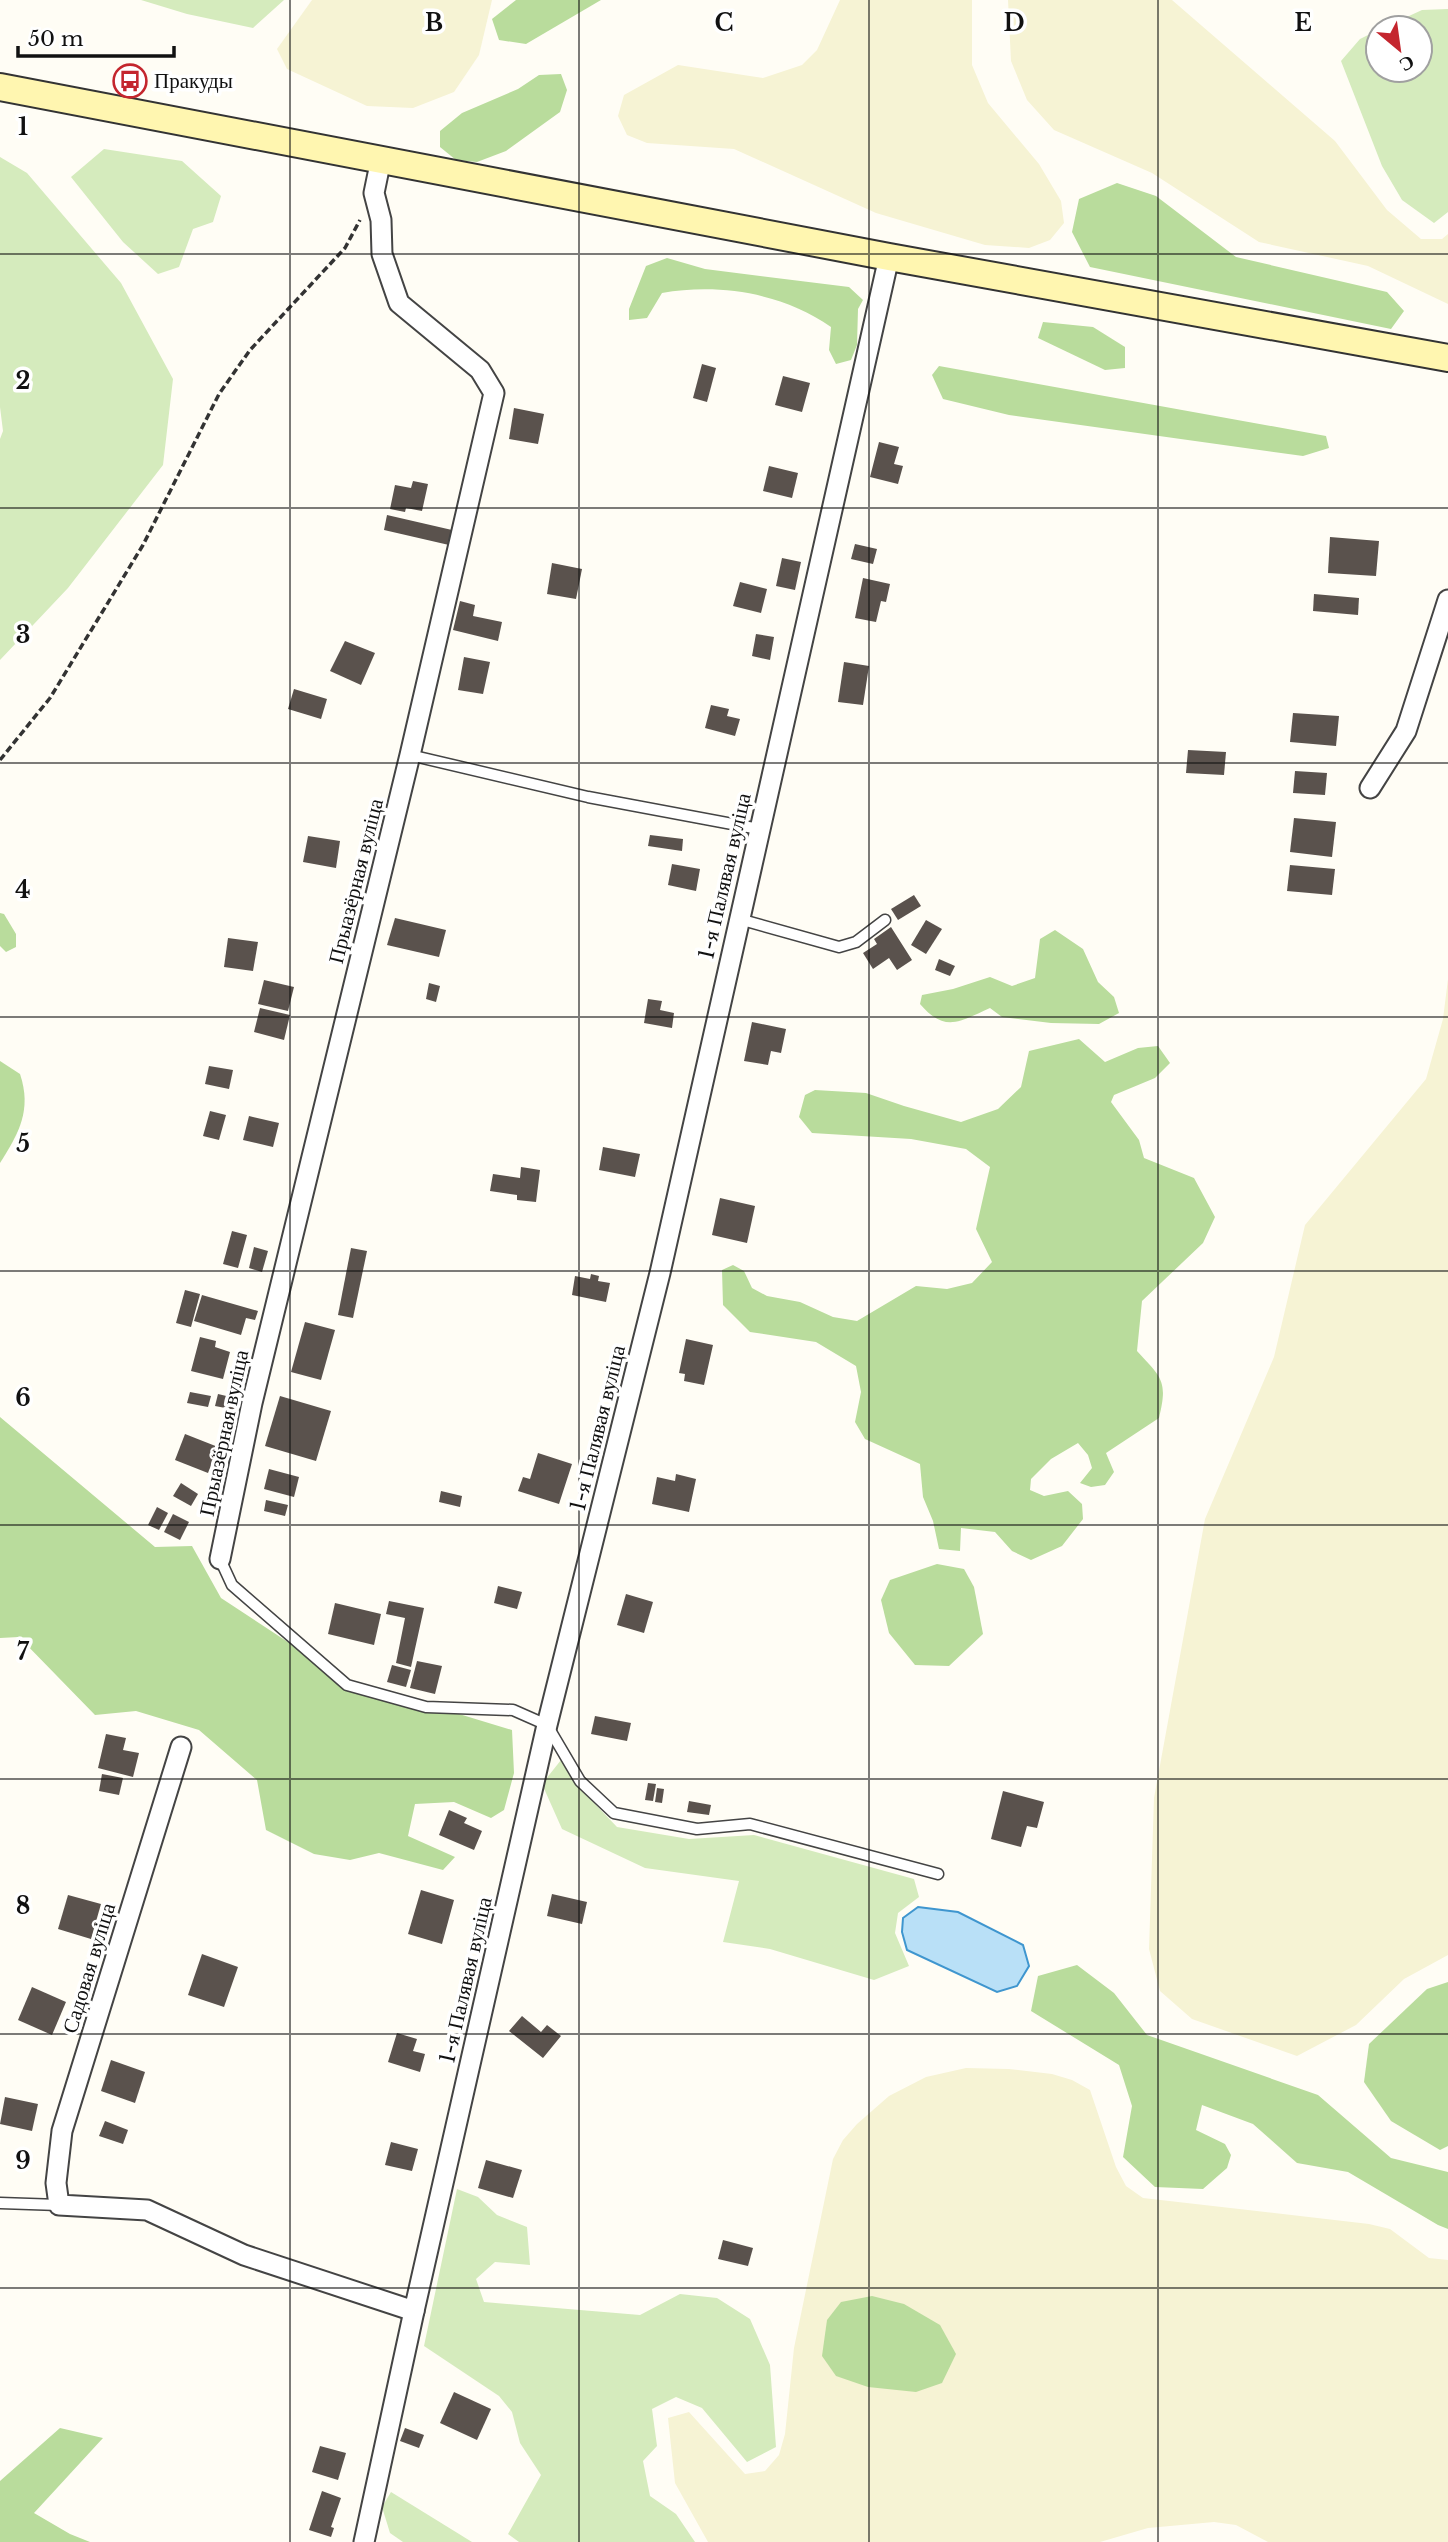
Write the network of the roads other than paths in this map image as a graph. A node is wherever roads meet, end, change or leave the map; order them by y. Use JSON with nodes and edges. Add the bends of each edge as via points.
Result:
{"nodes":[{"id":1,"x":0,"y":87,"type":"edge"},
{"id":2,"x":381,"y":159,"type":"junction"},
{"id":3,"x":889,"y":257,"type":"junction"},
{"id":4,"x":1448,"y":358,"type":"edge"},
{"id":5,"x":1448,"y":600,"type":"edge"},
{"id":6,"x":410,"y":755,"type":"junction"},
{"id":7,"x":1370,"y":788,"type":"dead end"},
{"id":8,"x":759,"y":828,"type":"junction"},
{"id":9,"x":739,"y":919,"type":"junction"},
{"id":10,"x":885,"y":920,"type":"dead end"},
{"id":11,"x":220,"y":1559,"type":"joint"},
{"id":12,"x":547,"y":1726,"type":"junction"},
{"id":13,"x":181,"y":1746,"type":"dead end"},
{"id":14,"x":938,"y":1874,"type":"dead end"},
{"id":15,"x":0,"y":2203,"type":"edge"},
{"id":16,"x":59,"y":2205,"type":"junction"},
{"id":17,"x":414,"y":2311,"type":"junction"},
{"id":18,"x":364,"y":2542,"type":"edge"}],
"edges":[{"from":1,"to":2,"type":"main road"},
{"from":2,"to":3,"type":"main road"},
{"from":2,"to":6,"type":"street","name":"Прыазёрная вуліца","via":[[374,194],[381,220],[382,254],[399,303],[480,370],[494,393]]},
{"from":3,"to":4,"type":"main road"},
{"from":3,"to":8,"type":"street","name":"1-я Палявая вуліца"},
{"from":5,"to":7,"type":"street","via":[[1406,731]]},
{"from":6,"to":8,"type":"lane","via":[[588,797]]},
{"from":6,"to":11,"type":"street","name":"Прыазёрная вуліца","via":[[252,1403]]},
{"from":8,"to":9,"type":"street","name":"1-я Палявая вуліца"},
{"from":9,"to":10,"type":"lane","via":[[839,947],[856,942]]},
{"from":9,"to":12,"type":"street","name":"1-я Палявая вуліца","via":[[660,1273]]},
{"from":11,"to":12,"type":"lane","via":[[232,1585],[347,1685],[426,1707],[513,1710]]},
{"from":12,"to":14,"type":"lane","via":[[580,1781],[614,1812],[697,1829],[750,1824]]},
{"from":12,"to":17,"type":"street","name":"1-я Палявая вуліца"},
{"from":13,"to":16,"type":"street","name":"Садовая вуліца","via":[[62,2131],[56,2183]]},
{"from":15,"to":16,"type":"lane"},
{"from":16,"to":17,"type":"street","via":[[147,2210],[244,2255]]},
{"from":17,"to":18,"type":"street","name":"1-я Палявая вуліца"}]}
